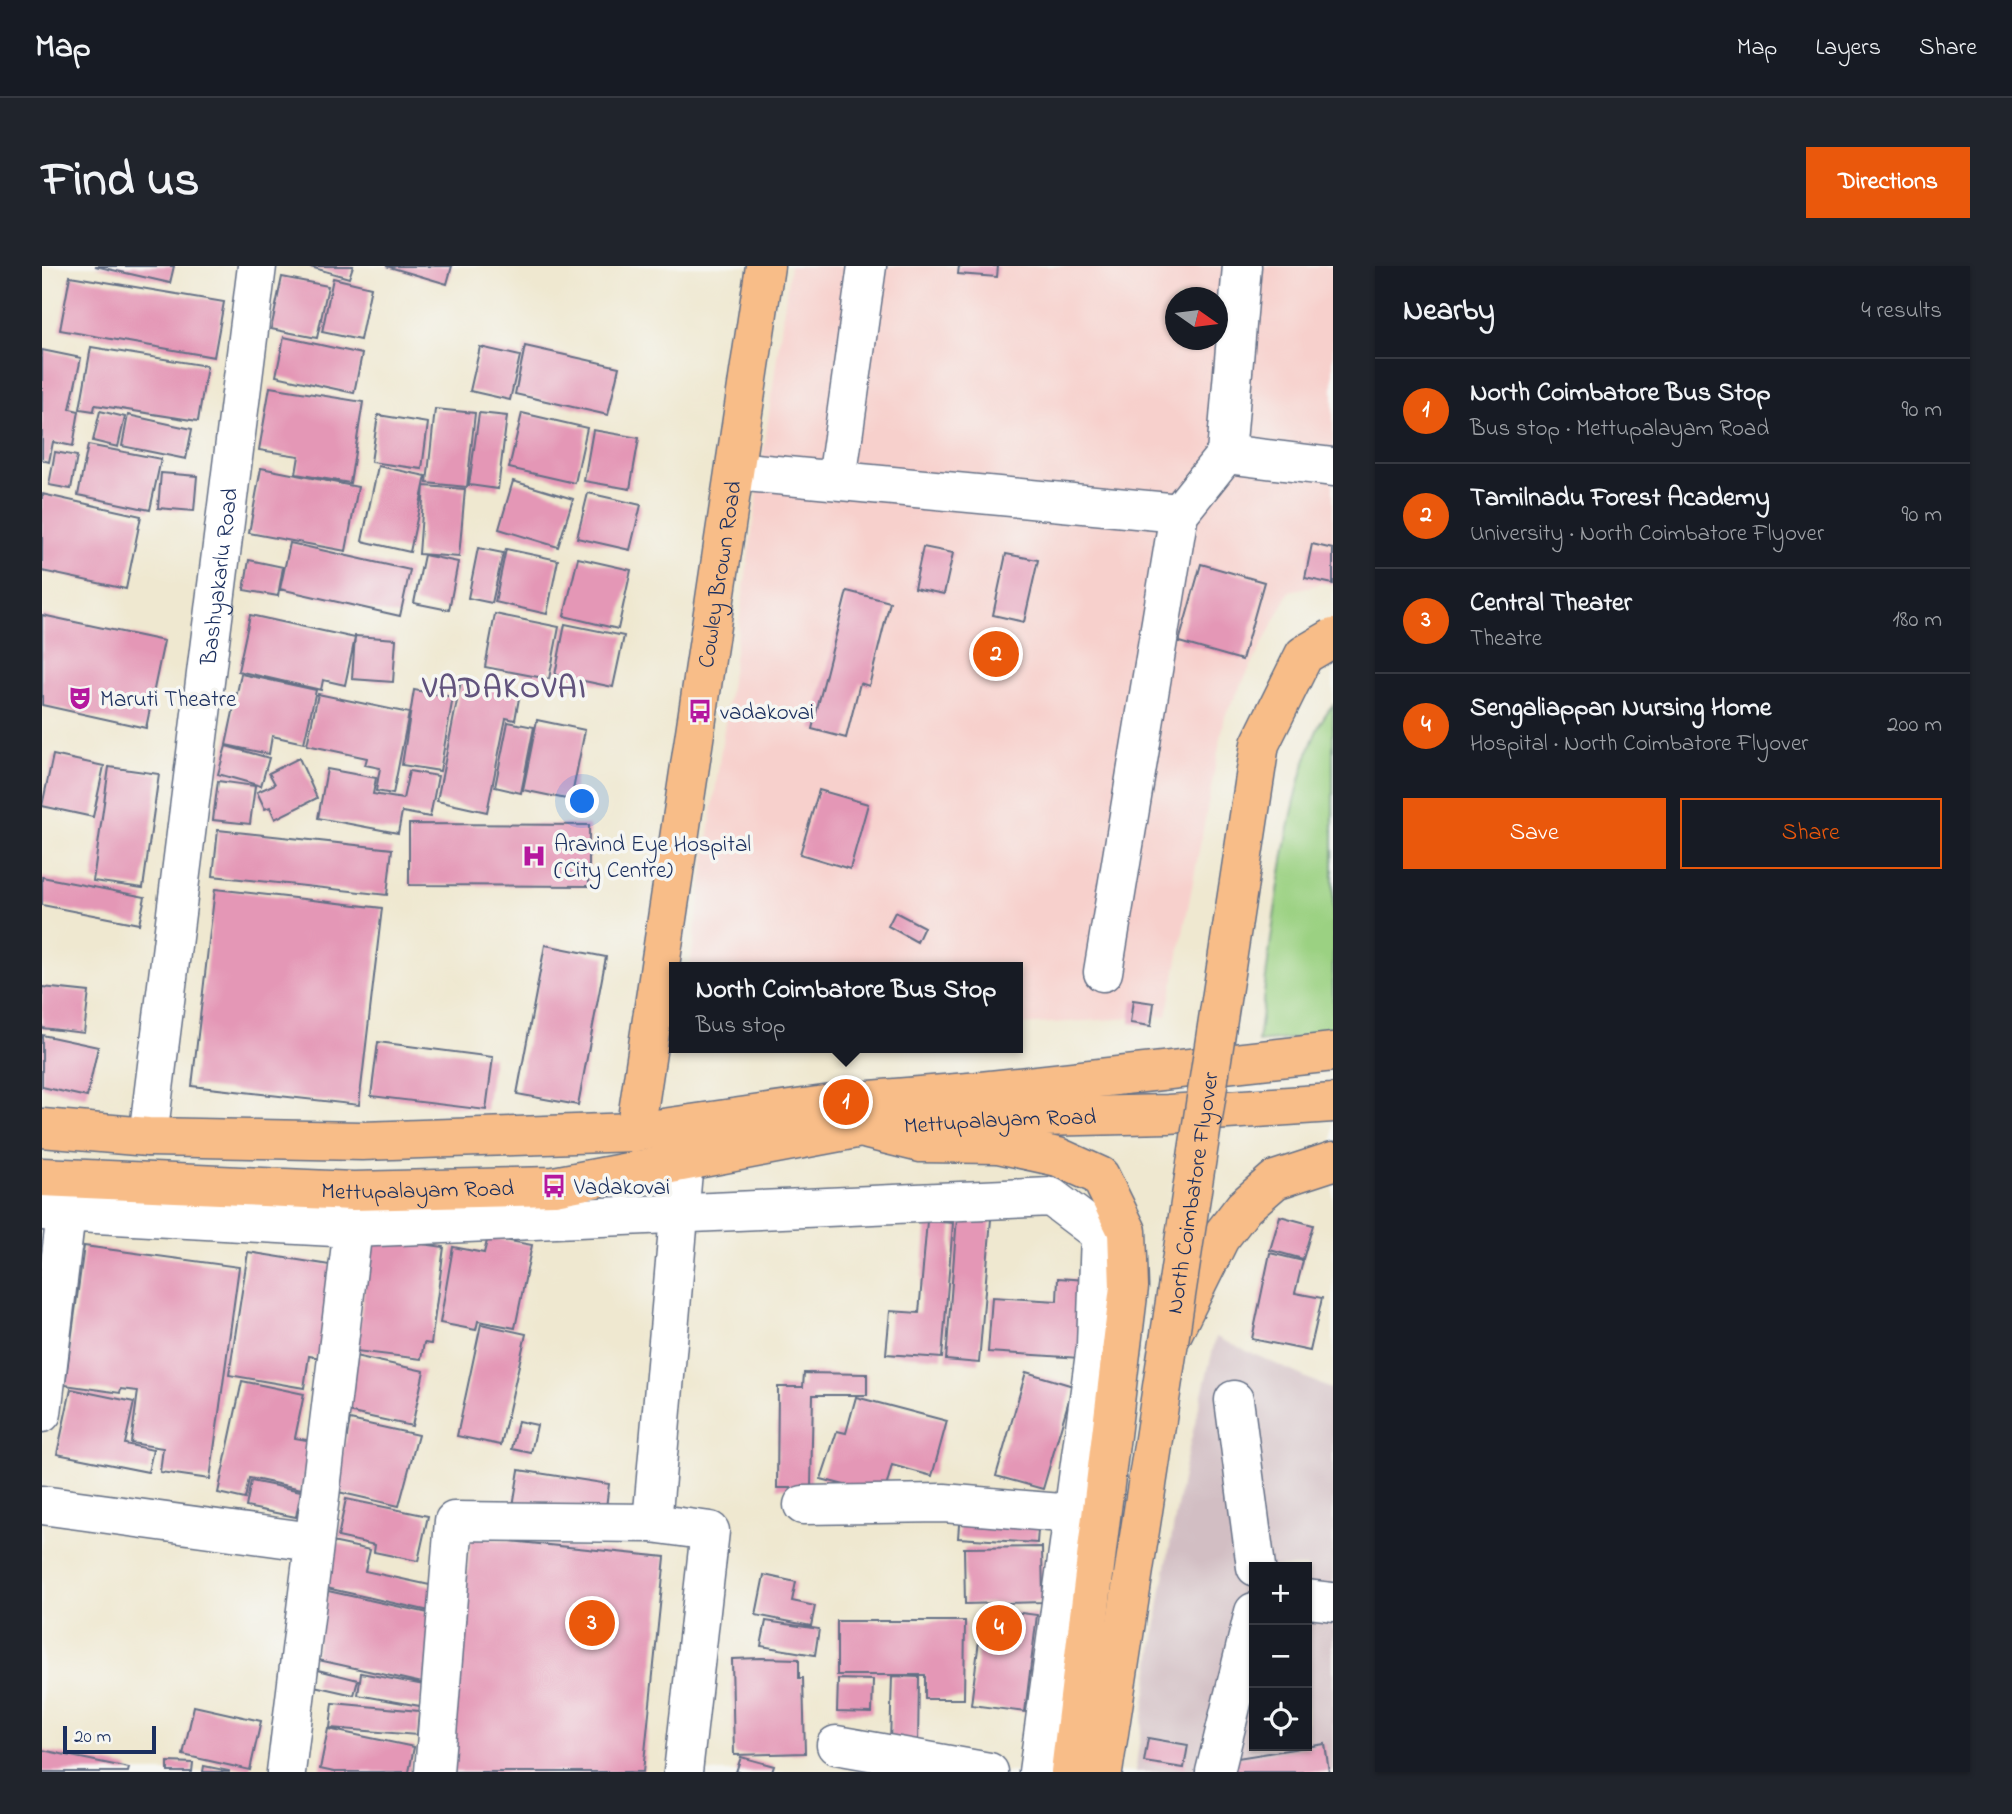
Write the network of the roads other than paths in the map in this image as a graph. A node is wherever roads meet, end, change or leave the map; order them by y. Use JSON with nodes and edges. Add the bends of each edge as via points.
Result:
{"nodes":[{"id":1,"x":257,"y":266,"type":"edge"},
{"id":2,"x":765,"y":266,"type":"edge"},
{"id":3,"x":867,"y":266,"type":"edge"},
{"id":4,"x":1242,"y":266,"type":"edge"},
{"id":5,"x":1226,"y":454,"type":"junction"},
{"id":6,"x":1333,"y":467,"type":"edge"},
{"id":7,"x":735,"y":471,"type":"junction"},
{"id":8,"x":837,"y":480,"type":"junction"},
{"id":9,"x":1179,"y":513,"type":"junction"},
{"id":10,"x":1333,"y":638,"type":"edge"},
{"id":11,"x":1103,"y":972,"type":"dead end"},
{"id":12,"x":1333,"y":1052,"type":"edge"},
{"id":13,"x":1333,"y":1103,"type":"edge"},
{"id":14,"x":42,"y":1128,"type":"edge"},
{"id":15,"x":861,"y":1128,"type":"junction"},
{"id":16,"x":635,"y":1132,"type":"junction"},
{"id":17,"x":148,"y":1137,"type":"junction"},
{"id":18,"x":684,"y":1160,"type":"junction"},
{"id":19,"x":1333,"y":1161,"type":"edge"},
{"id":20,"x":353,"y":1191,"type":"junction"},
{"id":21,"x":55,"y":1195,"type":"edge"},
{"id":22,"x":679,"y":1212,"type":"junction"},
{"id":23,"x":353,"y":1228,"type":"junction"},
{"id":24,"x":1169,"y":1341,"type":"junction"},
{"id":25,"x":1234,"y":1400,"type":"dead end"},
{"id":26,"x":42,"y":1413,"type":"edge"},
{"id":27,"x":42,"y":1505,"type":"edge"},
{"id":28,"x":803,"y":1505,"type":"dead end"},
{"id":29,"x":1073,"y":1514,"type":"junction"},
{"id":30,"x":652,"y":1523,"type":"junction"},
{"id":31,"x":313,"y":1542,"type":"junction"},
{"id":32,"x":1255,"y":1562,"type":"edge"},
{"id":33,"x":1312,"y":1600,"type":"edge"},
{"id":34,"x":1333,"y":1602,"type":"edge"},
{"id":35,"x":1251,"y":1625,"type":"edge"},
{"id":36,"x":836,"y":1745,"type":"dead end"},
{"id":37,"x":286,"y":1772,"type":"edge"},
{"id":38,"x":434,"y":1772,"type":"edge"},
{"id":39,"x":683,"y":1772,"type":"edge"},
{"id":40,"x":989,"y":1772,"type":"edge"},
{"id":41,"x":1038,"y":1772,"type":"edge"},
{"id":42,"x":1070,"y":1772,"type":"edge"},
{"id":43,"x":1103,"y":1772,"type":"edge"},
{"id":44,"x":1215,"y":1772,"type":"edge"}],
"edges":[{"from":1,"to":17,"type":"street","name":"Bashyakarlu Road"},
{"from":2,"to":7,"type":"main road","name":"Cowley Brown Road"},
{"from":3,"to":8,"type":"street"},
{"from":4,"to":5,"type":"street"},
{"from":5,"to":6,"type":"street"},
{"from":5,"to":9,"type":"street"},
{"from":7,"to":8,"type":"street"},
{"from":7,"to":16,"type":"main road","name":"Cowley Brown Road"},
{"from":8,"to":9,"type":"street"},
{"from":9,"to":11,"type":"street"},
{"from":10,"to":24,"type":"main road","name":"North Coimbatore Flyover","bridge":true,"via":[[1304,655],[1260,744]]},
{"from":12,"to":16,"type":"main road","name":"Mettupalayam Road","via":[[846,1102]]},
{"from":13,"to":15,"type":"main road","name":"Mettupalayam Road"},
{"from":14,"to":17,"type":"main road","name":"Mettupalayam Road"},
{"from":15,"to":18,"type":"main road","name":"Mettupalayam Road"},
{"from":15,"to":42,"type":"main road","via":[[921,1143],[998,1144],[1058,1157],[1100,1176],[1127,1231],[1129,1287]]},
{"from":16,"to":17,"type":"main road","name":"Mettupalayam Road","via":[[362,1141]]},
{"from":18,"to":20,"type":"main road","name":"Mettupalayam Road","via":[[554,1186]]},
{"from":18,"to":22,"type":"street"},
{"from":19,"to":24,"type":"main road","via":[[1275,1180],[1244,1207],[1220,1238]]},
{"from":20,"to":21,"type":"main road","name":"Mettupalayam Road"},
{"from":20,"to":23,"type":"street"},
{"from":21,"to":23,"type":"street"},
{"from":21,"to":26,"type":"street"},
{"from":22,"to":23,"type":"street"},
{"from":22,"to":29,"type":"street","via":[[1051,1197],[1100,1234],[1096,1346]]},
{"from":22,"to":30,"type":"street"},
{"from":23,"to":31,"type":"street"},
{"from":24,"to":43,"type":"main road","name":"North Coimbatore Flyover"},
{"from":25,"to":32,"type":"street"},
{"from":27,"to":31,"type":"street"},
{"from":28,"to":29,"type":"street","via":[[944,1503]]},
{"from":29,"to":41,"type":"street"},
{"from":30,"to":38,"type":"street","via":[[454,1521]]},
{"from":30,"to":39,"type":"street","via":[[710,1531]]},
{"from":31,"to":37,"type":"street"},
{"from":33,"to":34,"type":"street"},
{"from":35,"to":44,"type":"street"},
{"from":36,"to":40,"type":"street"}]}
